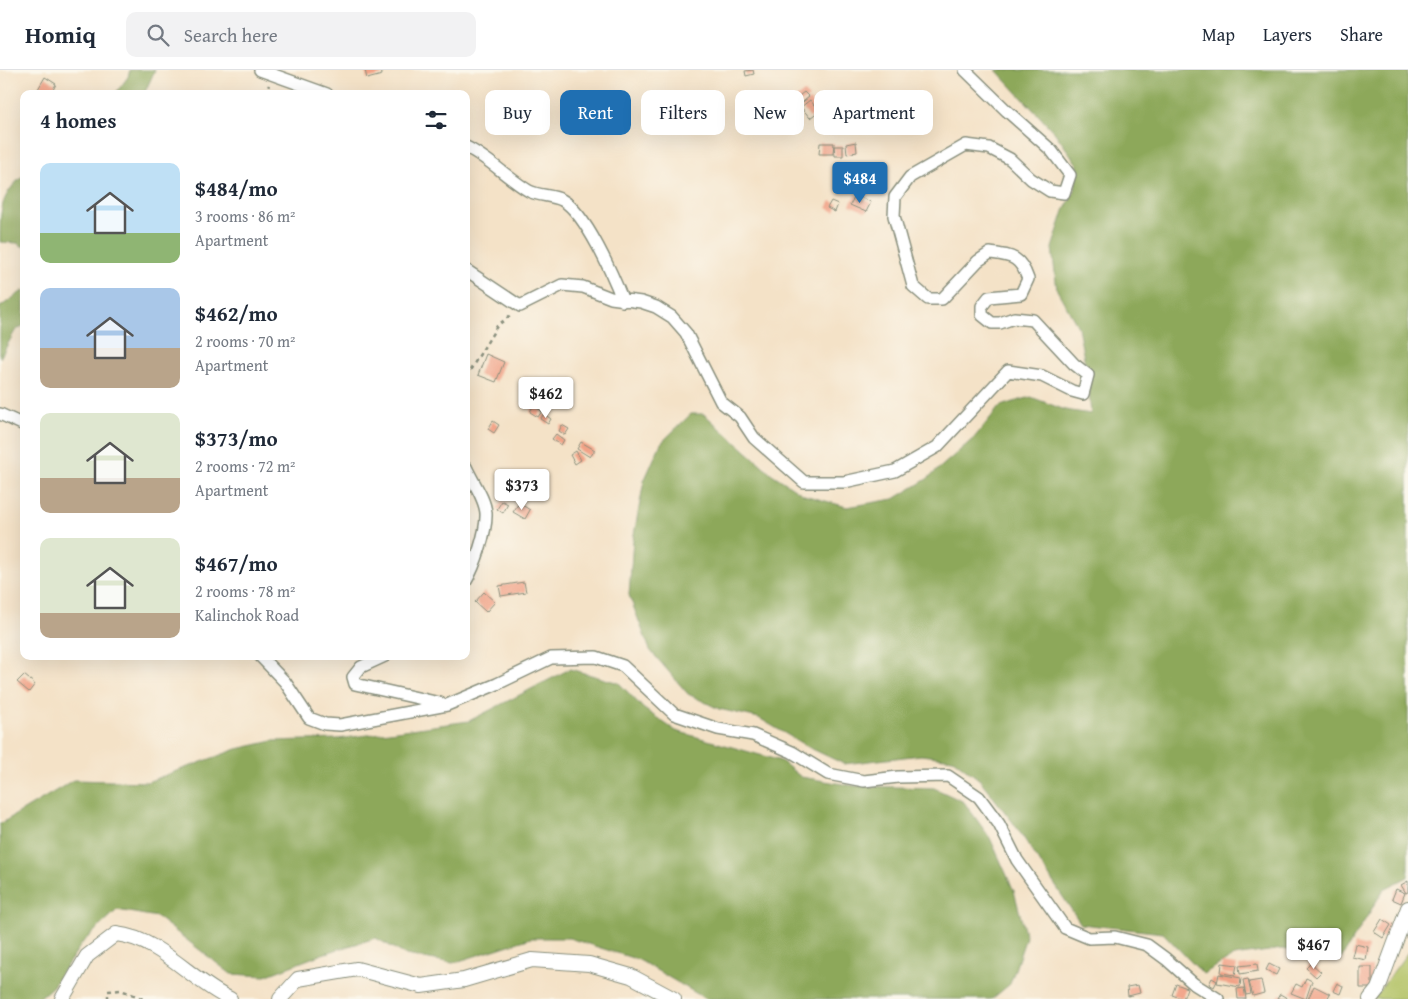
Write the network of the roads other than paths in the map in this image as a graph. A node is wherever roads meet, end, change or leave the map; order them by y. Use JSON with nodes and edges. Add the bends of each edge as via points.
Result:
{"nodes":[{"id":1,"x":260,"y":70,"type":"edge"},
{"id":2,"x":965,"y":70,"type":"edge"},
{"id":3,"x":316,"y":90,"type":"edge"},
{"id":4,"x":470,"y":149,"type":"edge"},
{"id":5,"x":470,"y":273,"type":"edge"},
{"id":6,"x":623,"y":301,"type":"junction"},
{"id":7,"x":0,"y":414,"type":"edge"},
{"id":8,"x":20,"y":424,"type":"edge"},
{"id":9,"x":470,"y":476,"type":"edge"},
{"id":10,"x":470,"y":570,"type":"edge"},
{"id":11,"x":264,"y":660,"type":"edge"},
{"id":12,"x":377,"y":660,"type":"edge"},
{"id":13,"x":447,"y":705,"type":"junction"},
{"id":14,"x":1408,"y":908,"type":"edge"},
{"id":15,"x":62,"y":999,"type":"edge"},
{"id":16,"x":230,"y":999,"type":"edge"},
{"id":17,"x":280,"y":999,"type":"edge"},
{"id":18,"x":674,"y":999,"type":"edge"},
{"id":19,"x":1218,"y":999,"type":"edge"},
{"id":20,"x":1370,"y":999,"type":"edge"}],
"edges":[{"from":1,"to":3,"type":"street"},
{"from":2,"to":6,"type":"street","via":[[1051,150],[1070,175],[1064,192],[1050,191],[1010,159],[989,148],[966,145],[910,178],[895,197],[894,216],[913,286],[928,299],[942,299],[978,261],[990,253],[1010,256],[1023,264],[1028,279],[1020,294],[989,297],[982,306],[982,315],[992,323],[1014,318],[1033,320],[1088,375],[1083,394],[1072,392],[1042,376],[1008,371],[937,447],[895,470],[844,482],[804,482],[754,438],[740,417],[721,402],[686,333],[672,317],[641,302]]},
{"from":4,"to":6,"type":"street","via":[[530,192],[562,200],[573,209],[610,267]]},
{"from":5,"to":6,"type":"street","via":[[520,306],[562,285],[583,287]]},
{"from":7,"to":8,"type":"street"},
{"from":9,"to":10,"type":"street","via":[[486,514],[482,539]]},
{"from":11,"to":13,"type":"street","via":[[285,682],[309,718],[325,724],[340,725]]},
{"from":12,"to":13,"type":"street","via":[[362,667],[353,677],[355,684]]},
{"from":13,"to":19,"type":"street","via":[[551,658],[596,657],[623,666],[674,714],[718,729],[752,735],[792,752],[828,774],[864,782],[898,777],[948,776],[979,797],[1065,928],[1089,938],[1115,937],[1147,945],[1194,984]]},
{"from":14,"to":20,"type":"street","via":[[1378,989]]},
{"from":15,"to":16,"type":"street","via":[[87,956],[116,934],[133,936],[156,948]]},
{"from":17,"to":18,"type":"street","via":[[298,979],[357,969],[421,986],[464,980],[532,960],[588,964],[631,976]]}]}
